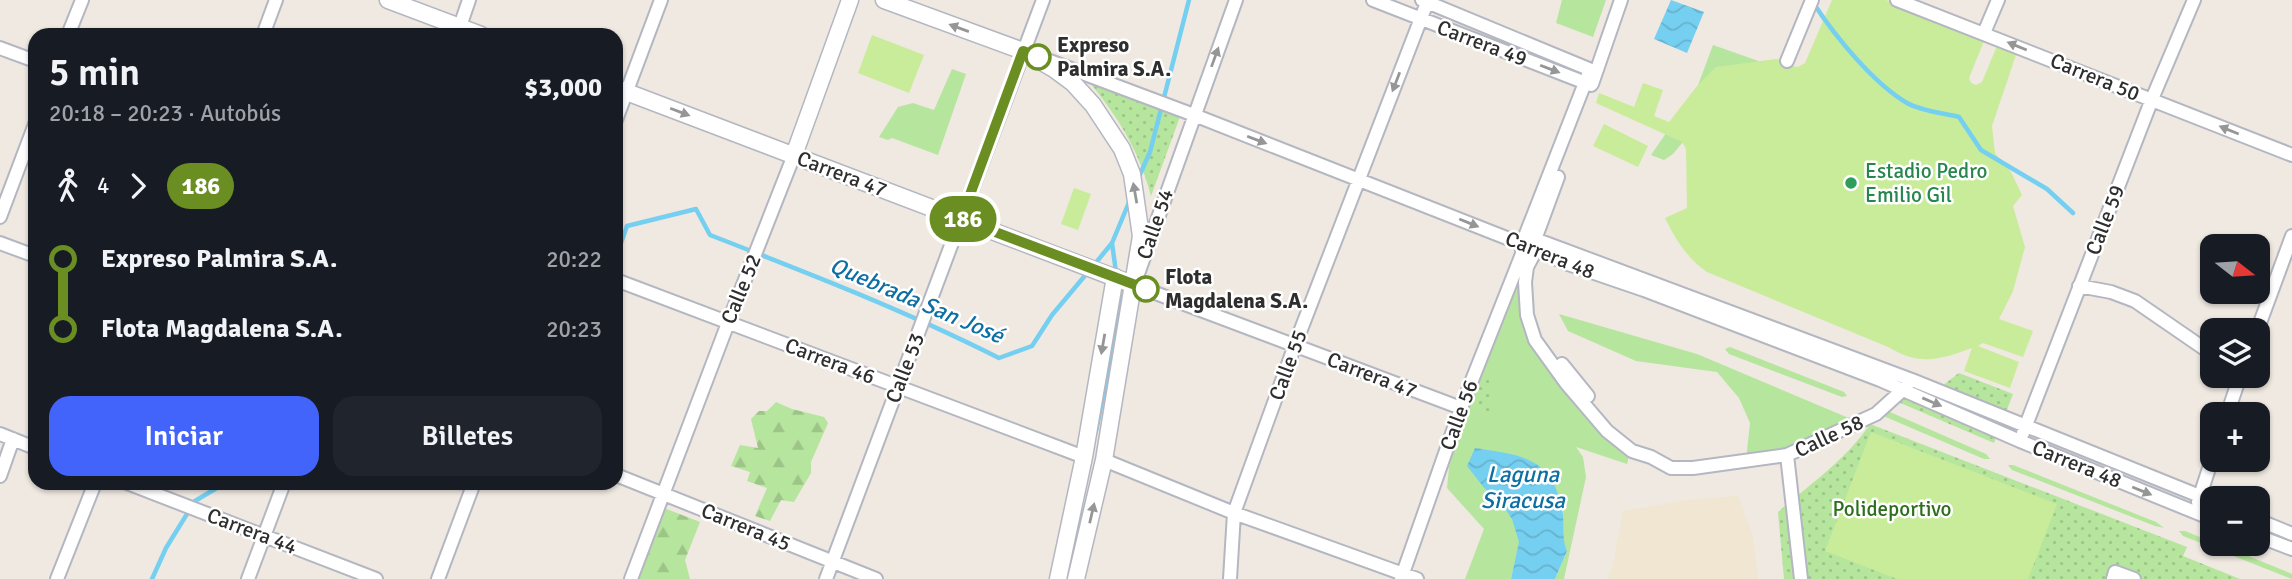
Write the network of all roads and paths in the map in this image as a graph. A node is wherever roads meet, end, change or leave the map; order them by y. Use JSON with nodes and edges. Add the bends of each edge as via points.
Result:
{"nodes":[{"id":1,"x":82,"y":0,"type":"edge"},
{"id":2,"x":276,"y":0,"type":"edge"},
{"id":3,"x":388,"y":0,"type":"edge"},
{"id":4,"x":469,"y":0,"type":"edge"},
{"id":5,"x":661,"y":0,"type":"edge"},
{"id":6,"x":850,"y":0,"type":"edge"},
{"id":7,"x":884,"y":0,"type":"edge"},
{"id":8,"x":1043,"y":0,"type":"edge"},
{"id":9,"x":1236,"y":0,"type":"edge"},
{"id":10,"x":1373,"y":0,"type":"edge"},
{"id":11,"x":1621,"y":0,"type":"edge"},
{"id":12,"x":1812,"y":0,"type":"edge"},
{"id":13,"x":1897,"y":0,"type":"edge"},
{"id":14,"x":1998,"y":0,"type":"edge"},
{"id":15,"x":2194,"y":0,"type":"edge"},
{"id":16,"x":1426,"y":1,"type":"edge"},
{"id":17,"x":1421,"y":19,"type":"junction"},
{"id":18,"x":71,"y":28,"type":"edge"},
{"id":19,"x":266,"y":28,"type":"edge"},
{"id":20,"x":452,"y":28,"type":"edge"},
{"id":21,"x":460,"y":28,"type":"edge"},
{"id":22,"x":1984,"y":33,"type":"junction"},
{"id":23,"x":0,"y":48,"type":"edge"},
{"id":24,"x":1023,"y":51,"type":"junction"},
{"id":25,"x":28,"y":58,"type":"edge"},
{"id":26,"x":1787,"y":61,"type":"dead end"},
{"id":27,"x":1593,"y":71,"type":"junction"},
{"id":28,"x":1589,"y":84,"type":"junction"},
{"id":29,"x":623,"y":88,"type":"edge"},
{"id":30,"x":623,"y":90,"type":"edge"},
{"id":31,"x":2152,"y":99,"type":"junction"},
{"id":32,"x":1194,"y":115,"type":"junction"},
{"id":33,"x":28,"y":143,"type":"edge"},
{"id":34,"x":794,"y":155,"type":"junction"},
{"id":35,"x":2292,"y":155,"type":"edge"},
{"id":36,"x":1359,"y":179,"type":"junction"},
{"id":37,"x":0,"y":217,"type":"edge"},
{"id":38,"x":961,"y":219,"type":"junction"},
{"id":39,"x":2292,"y":236,"type":"edge"},
{"id":40,"x":0,"y":243,"type":"edge"},
{"id":41,"x":1531,"y":246,"type":"junction"},
{"id":42,"x":28,"y":253,"type":"edge"},
{"id":43,"x":1115,"y":277,"type":"junction"},
{"id":44,"x":623,"y":284,"type":"edge"},
{"id":45,"x":1134,"y":285,"type":"junction"},
{"id":46,"x":2079,"y":286,"type":"junction"},
{"id":47,"x":2262,"y":318,"type":"edge"},
{"id":48,"x":728,"y":323,"type":"junction"},
{"id":49,"x":1295,"y":345,"type":"junction"},
{"id":50,"x":2200,"y":346,"type":"edge"},
{"id":51,"x":1908,"y":385,"type":"junction"},
{"id":52,"x":898,"y":387,"type":"junction"},
{"id":53,"x":1461,"y":408,"type":"junction"},
{"id":54,"x":2025,"y":427,"type":"junction"},
{"id":55,"x":0,"y":434,"type":"edge"},
{"id":56,"x":13,"y":439,"type":"junction"},
{"id":57,"x":2020,"y":440,"type":"junction"},
{"id":58,"x":28,"y":445,"type":"edge"},
{"id":59,"x":1787,"y":455,"type":"junction"},
{"id":60,"x":1084,"y":457,"type":"junction"},
{"id":61,"x":1104,"y":460,"type":"junction"},
{"id":62,"x":0,"y":476,"type":"edge"},
{"id":63,"x":623,"y":478,"type":"edge"},
{"id":64,"x":92,"y":490,"type":"edge"},
{"id":65,"x":145,"y":490,"type":"edge"},
{"id":66,"x":281,"y":490,"type":"edge"},
{"id":67,"x":471,"y":490,"type":"edge"},
{"id":68,"x":662,"y":493,"type":"junction"},
{"id":69,"x":2200,"y":496,"type":"edge"},
{"id":70,"x":2200,"y":505,"type":"edge"},
{"id":71,"x":2194,"y":512,"type":"junction"},
{"id":72,"x":1234,"y":513,"type":"junction"},
{"id":73,"x":2200,"y":514,"type":"edge"},
{"id":74,"x":2270,"y":525,"type":"edge"},
{"id":75,"x":2292,"y":534,"type":"edge"},
{"id":76,"x":264,"y":536,"type":"junction"},
{"id":77,"x":2270,"y":541,"type":"edge"},
{"id":78,"x":2292,"y":549,"type":"edge"},
{"id":79,"x":832,"y":561,"type":"junction"},
{"id":80,"x":1402,"y":576,"type":"edge"},
{"id":81,"x":2114,"y":576,"type":"edge"},
{"id":82,"x":57,"y":579,"type":"edge"},
{"id":83,"x":248,"y":579,"type":"edge"},
{"id":84,"x":376,"y":579,"type":"edge"},
{"id":85,"x":438,"y":579,"type":"edge"},
{"id":86,"x":631,"y":579,"type":"edge"},
{"id":87,"x":825,"y":579,"type":"edge"},
{"id":88,"x":876,"y":579,"type":"edge"},
{"id":89,"x":1058,"y":579,"type":"edge"},
{"id":90,"x":1076,"y":579,"type":"edge"},
{"id":91,"x":1230,"y":579,"type":"edge"},
{"id":92,"x":1417,"y":579,"type":"edge"},
{"id":93,"x":1801,"y":579,"type":"edge"},
{"id":94,"x":2134,"y":579,"type":"edge"}],
"edges":[{"from":1,"to":18,"type":"street"},
{"from":2,"to":19,"type":"street"},
{"from":3,"to":20,"type":"main road"},
{"from":4,"to":21,"type":"street"},
{"from":5,"to":29,"type":"street"},
{"from":6,"to":34,"type":"main road","name":"Calle 52"},
{"from":24,"to":7,"type":"main road","name":"Carrera 48","one_way":true},
{"from":8,"to":24,"type":"street","name":"Calle 53"},
{"from":32,"to":9,"type":"street","name":"Calle 54","one_way":true},
{"from":10,"to":17,"type":"street","name":"Carrera 49"},
{"from":11,"to":27,"type":"street","name":"Calle 56"},
{"from":12,"to":26,"type":"street"},
{"from":13,"to":22,"type":"street","name":"Carrera 50"},
{"from":14,"to":22,"type":"street"},
{"from":15,"to":31,"type":"street","name":"Calle 59"},
{"from":16,"to":17,"type":"street","name":"Calle 55"},
{"from":16,"to":27,"type":"street","name":"Carrera 49"},
{"from":17,"to":28,"type":"street","name":"Carrera 49","one_way":true},
{"from":17,"to":36,"type":"street","name":"Calle 55","one_way":true},
{"from":31,"to":22,"type":"street","name":"Carrera 50","one_way":true},
{"from":23,"to":25,"type":"street"},
{"from":24,"to":32,"type":"street","name":"Carrera 48"},
{"from":24,"to":38,"type":"street","name":"Calle 53"},
{"from":45,"to":24,"type":"main road","one_way":true,"via":[[1141,236],[1132,174],[1122,149],[1073,83]]},
{"from":27,"to":28,"type":"street","name":"Calle 56"},
{"from":28,"to":41,"type":"street","name":"Calle 56"},
{"from":30,"to":34,"type":"main road","name":"Carrera 47","one_way":true},
{"from":35,"to":31,"type":"street","name":"Carrera 50","one_way":true},
{"from":31,"to":46,"type":"street","name":"Calle 59"},
{"from":32,"to":36,"type":"street","name":"Carrera 48","one_way":true},
{"from":32,"to":45,"type":"street","name":"Calle 54"},
{"from":33,"to":37,"type":"street"},
{"from":34,"to":38,"type":"main road","name":"Carrera 47"},
{"from":34,"to":48,"type":"street","name":"Calle 52"},
{"from":36,"to":41,"type":"street","name":"Carrera 48","one_way":true},
{"from":36,"to":49,"type":"street","name":"Calle 55"},
{"from":38,"to":43,"type":"main road","name":"Carrera 47"},
{"from":38,"to":52,"type":"street","name":"Calle 53"},
{"from":39,"to":47,"type":"street"},
{"from":40,"to":42,"type":"street"},
{"from":41,"to":51,"type":"street","name":"Carrera 48","via":[[1568,264],[1645,286]]},
{"from":41,"to":53,"type":"street","name":"Calle 56"},
{"from":41,"to":59,"type":"street","name":"Calle 58","via":[[1525,282],[1527,315],[1535,340],[1607,431],[1632,451],[1671,468]]},
{"from":43,"to":45,"type":"main road","name":"Carrera 47"},
{"from":43,"to":60,"type":"main road","name":"Calle 54","one_way":true},
{"from":44,"to":48,"type":"street","name":"Carrera 46"},
{"from":45,"to":49,"type":"street","name":"Carrera 47"},
{"from":45,"to":61,"type":"main road","name":"Calle 54"},
{"from":46,"to":50,"type":"street","via":[[2135,301]]},
{"from":46,"to":54,"type":"street","name":"Calle 59"},
{"from":48,"to":52,"type":"street","name":"Carrera 46"},
{"from":48,"to":68,"type":"street","name":"Calle 52"},
{"from":49,"to":53,"type":"street","name":"Carrera 47"},
{"from":49,"to":72,"type":"street","name":"Calle 55"},
{"from":51,"to":54,"type":"street","name":"Carrera 48"},
{"from":51,"to":57,"type":"street","name":"Carrera 48","one_way":true},
{"from":51,"to":59,"type":"street","name":"Calle 58","via":[[1876,414]]},
{"from":52,"to":60,"type":"street","name":"Carrera 46"},
{"from":52,"to":79,"type":"street","name":"Calle 53"},
{"from":53,"to":80,"type":"street","name":"Calle 56"},
{"from":54,"to":57,"type":"street","name":"Calle 59"},
{"from":54,"to":69,"type":"street","name":"Carrera 48"},
{"from":55,"to":56,"type":"street"},
{"from":56,"to":58,"type":"street"},
{"from":56,"to":62,"type":"street"},
{"from":57,"to":71,"type":"street","name":"Carrera 48","one_way":true},
{"from":59,"to":93,"type":"street"},
{"from":60,"to":89,"type":"main road","name":"Calle 54"},
{"from":61,"to":72,"type":"street"},
{"from":90,"to":61,"type":"main road","name":"Calle 54","one_way":true},
{"from":63,"to":68,"type":"street","name":"Carrera 45"},
{"from":64,"to":82,"type":"street"},
{"from":65,"to":76,"type":"street","name":"Carrera 44"},
{"from":66,"to":76,"type":"street"},
{"from":67,"to":85,"type":"street"},
{"from":68,"to":79,"type":"street","name":"Carrera 45"},
{"from":68,"to":86,"type":"street","name":"Calle 52"},
{"from":70,"to":71,"type":"street"},
{"from":71,"to":73,"type":"street","name":"Carrera 48"},
{"from":72,"to":80,"type":"street"},
{"from":72,"to":91,"type":"street","name":"Calle 55"},
{"from":74,"to":75,"type":"street"},
{"from":76,"to":83,"type":"street"},
{"from":76,"to":84,"type":"street","name":"Carrera 44"},
{"from":77,"to":78,"type":"street"},
{"from":79,"to":87,"type":"street","name":"Calle 53"},
{"from":79,"to":88,"type":"street","name":"Carrera 45"},
{"from":80,"to":92,"type":"street"},
{"from":81,"to":94,"type":"street"}]}
